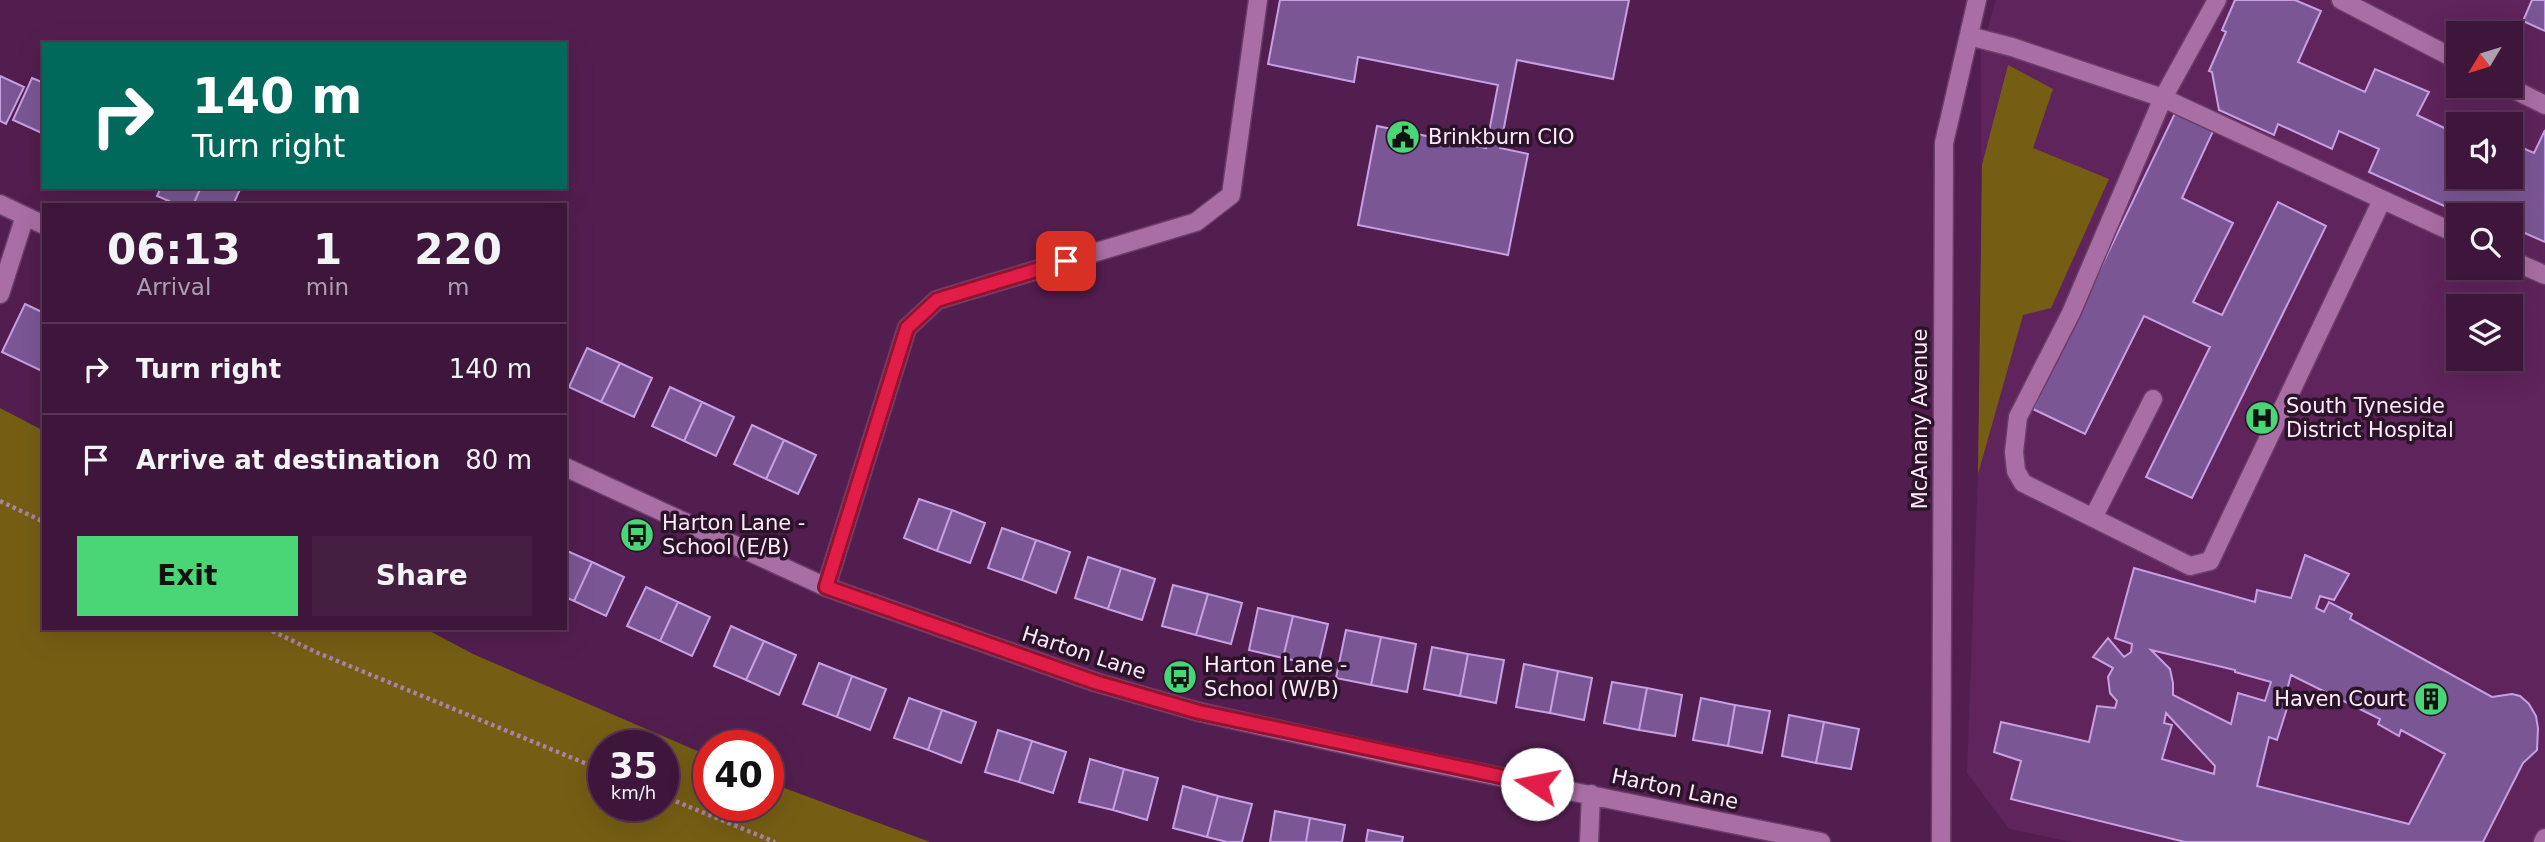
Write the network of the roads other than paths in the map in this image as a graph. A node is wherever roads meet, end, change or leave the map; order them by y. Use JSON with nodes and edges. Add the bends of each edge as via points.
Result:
{"nodes":[{"id":1,"x":1258,"y":0,"type":"edge"},
{"id":2,"x":1977,"y":0,"type":"edge"},
{"id":3,"x":2217,"y":0,"type":"edge"},
{"id":4,"x":2341,"y":0,"type":"edge"},
{"id":5,"x":1969,"y":36,"type":"junction"},
{"id":6,"x":2446,"y":54,"type":"edge"},
{"id":7,"x":2524,"y":94,"type":"edge"},
{"id":8,"x":2163,"y":98,"type":"junction"},
{"id":9,"x":2545,"y":105,"type":"edge"},
{"id":10,"x":2382,"y":200,"type":"junction"},
{"id":11,"x":0,"y":204,"type":"edge"},
{"id":12,"x":25,"y":216,"type":"junction"},
{"id":13,"x":42,"y":224,"type":"edge"},
{"id":14,"x":2446,"y":229,"type":"edge"},
{"id":15,"x":2523,"y":265,"type":"edge"},
{"id":16,"x":2545,"y":275,"type":"edge"},
{"id":17,"x":0,"y":293,"type":"edge"},
{"id":18,"x":2153,"y":399,"type":"dead end"},
{"id":19,"x":567,"y":468,"type":"edge"},
{"id":20,"x":2094,"y":518,"type":"junction"},
{"id":21,"x":826,"y":587,"type":"junction"},
{"id":22,"x":1591,"y":794,"type":"junction"},
{"id":23,"x":1589,"y":842,"type":"edge"},
{"id":24,"x":1821,"y":842,"type":"edge"},
{"id":25,"x":1941,"y":842,"type":"edge"}],
"edges":[{"from":1,"to":21,"type":"street","via":[[1231,195],[1196,222],[937,300],[907,328]]},
{"from":2,"to":5,"type":"street","name":"McAnany Avenue"},
{"from":3,"to":8,"type":"street"},
{"from":4,"to":6,"type":"street"},
{"from":5,"to":8,"type":"street"},
{"from":5,"to":25,"type":"street","name":"McAnany Avenue","via":[[1944,143]]},
{"from":7,"to":9,"type":"street"},
{"from":8,"to":10,"type":"street"},
{"from":8,"to":20,"type":"street","via":[[2071,313],[2018,416],[2014,452],[2023,483]]},
{"from":10,"to":14,"type":"street"},
{"from":10,"to":20,"type":"street","via":[[2210,561],[2190,566]]},
{"from":11,"to":12,"type":"street"},
{"from":12,"to":13,"type":"street"},
{"from":12,"to":17,"type":"street"},
{"from":15,"to":16,"type":"street"},
{"from":18,"to":20,"type":"street"},
{"from":19,"to":21,"type":"street","name":"Harton Lane"},
{"from":21,"to":22,"type":"street","name":"Harton Lane","via":[[1082,678],[1199,712]]},
{"from":22,"to":23,"type":"street"},
{"from":22,"to":24,"type":"street","name":"Harton Lane"}]}
